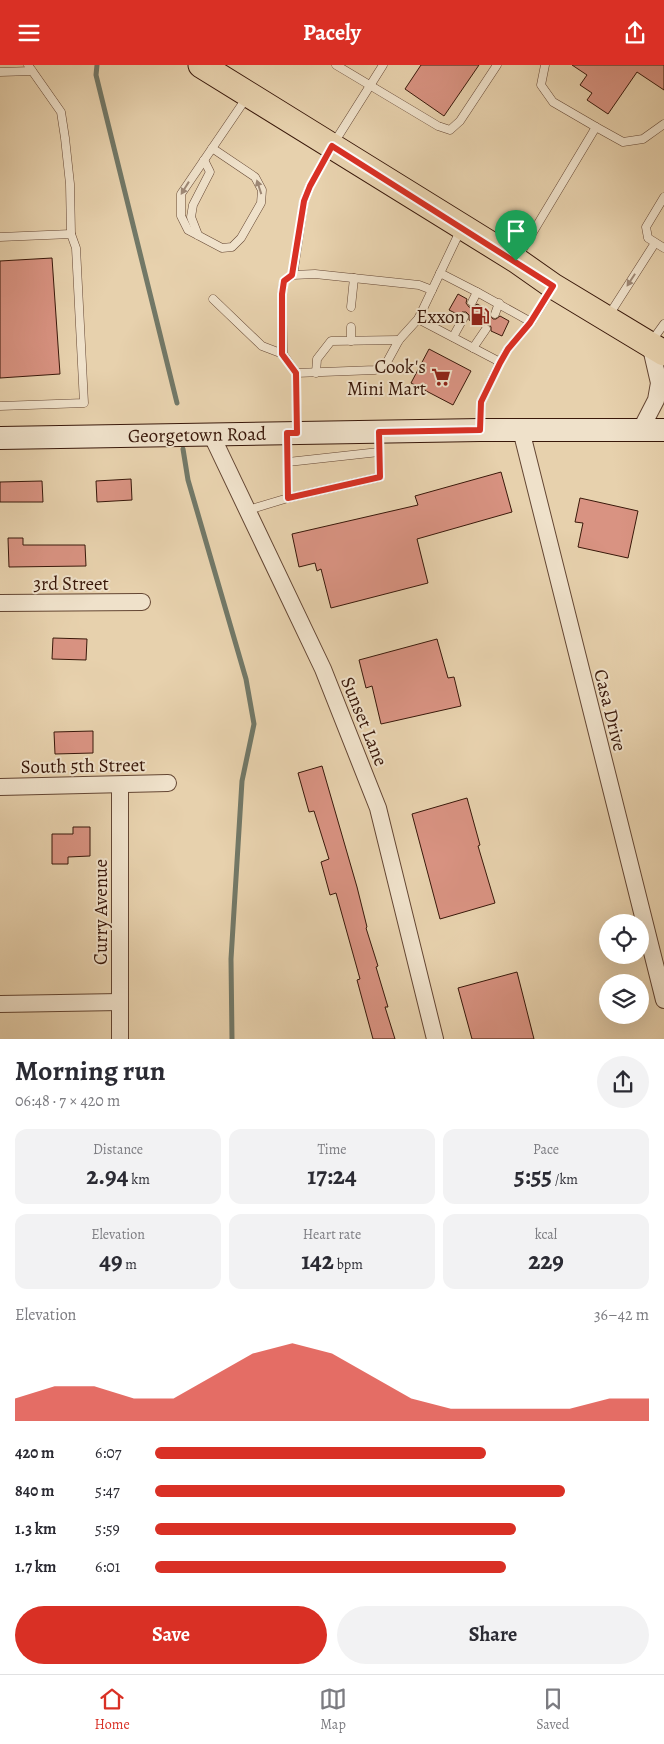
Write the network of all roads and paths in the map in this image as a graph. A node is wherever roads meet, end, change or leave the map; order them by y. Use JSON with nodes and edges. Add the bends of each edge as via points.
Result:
{"nodes":[{"id":1,"x":201,"y":65,"type":"edge"},
{"id":2,"x":336,"y":65,"type":"edge"},
{"id":3,"x":382,"y":65,"type":"edge"},
{"id":4,"x":497,"y":65,"type":"edge"},
{"id":5,"x":545,"y":65,"type":"edge"},
{"id":6,"x":30,"y":68,"type":"edge"},
{"id":7,"x":0,"y":72,"type":"edge"},
{"id":8,"x":370,"y":85,"type":"junction"},
{"id":9,"x":249,"y":95,"type":"junction"},
{"id":10,"x":664,"y":124,"type":"edge"},
{"id":11,"x":596,"y":127,"type":"junction"},
{"id":12,"x":332,"y":146,"type":"junction"},
{"id":13,"x":212,"y":148,"type":"junction"},
{"id":14,"x":204,"y":160,"type":"junction"},
{"id":15,"x":664,"y":197,"type":"edge"},
{"id":16,"x":462,"y":227,"type":"junction"},
{"id":17,"x":71,"y":234,"type":"junction"},
{"id":18,"x":198,"y":235,"type":"junction"},
{"id":19,"x":0,"y":237,"type":"edge"},
{"id":20,"x":655,"y":243,"type":"junction"},
{"id":21,"x":664,"y":248,"type":"edge"},
{"id":22,"x":516,"y":261,"type":"junction"},
{"id":23,"x":440,"y":273,"type":"junction"},
{"id":24,"x":292,"y":275,"type":"junction"},
{"id":25,"x":354,"y":278,"type":"junction"},
{"id":26,"x":553,"y":286,"type":"junction"},
{"id":27,"x":432,"y":290,"type":"junction"},
{"id":28,"x":477,"y":291,"type":"junction"},
{"id":29,"x":213,"y":299,"type":"dead end"},
{"id":30,"x":472,"y":302,"type":"dead end"},
{"id":31,"x":499,"y":303,"type":"junction"},
{"id":32,"x":351,"y":307,"type":"dead end"},
{"id":33,"x":495,"y":314,"type":"dead end"},
{"id":34,"x":464,"y":317,"type":"dead end"},
{"id":35,"x":608,"y":318,"type":"junction"},
{"id":36,"x":418,"y":319,"type":"junction"},
{"id":37,"x":530,"y":323,"type":"junction"},
{"id":38,"x":664,"y":324,"type":"edge"},
{"id":39,"x":351,"y":327,"type":"dead end"},
{"id":40,"x":486,"y":329,"type":"dead end"},
{"id":41,"x":453,"y":337,"type":"junction"},
{"id":42,"x":399,"y":340,"type":"junction"},
{"id":43,"x":351,"y":341,"type":"junction"},
{"id":44,"x":473,"y":348,"type":"junction"},
{"id":45,"x":657,"y":348,"type":"edge"},
{"id":46,"x":282,"y":354,"type":"junction"},
{"id":47,"x":500,"y":363,"type":"junction"},
{"id":48,"x":296,"y":373,"type":"junction"},
{"id":49,"x":316,"y":373,"type":"junction"},
{"id":50,"x":0,"y":406,"type":"edge"},
{"id":51,"x":640,"y":429,"type":"junction"},
{"id":52,"x":480,"y":430,"type":"junction"},
{"id":53,"x":520,"y":430,"type":"junction"},
{"id":54,"x":664,"y":430,"type":"edge"},
{"id":55,"x":292,"y":433,"type":"junction"},
{"id":56,"x":211,"y":434,"type":"junction"},
{"id":57,"x":0,"y":438,"type":"edge"},
{"id":58,"x":379,"y":442,"type":"junction"},
{"id":59,"x":288,"y":462,"type":"junction"},
{"id":60,"x":288,"y":498,"type":"junction"},
{"id":61,"x":248,"y":510,"type":"junction"},
{"id":62,"x":142,"y":602,"type":"dead end"},
{"id":63,"x":0,"y":603,"type":"edge"},
{"id":64,"x":168,"y":783,"type":"dead end"},
{"id":65,"x":120,"y":785,"type":"junction"},
{"id":66,"x":0,"y":787,"type":"edge"},
{"id":67,"x":659,"y":963,"type":"edge"},
{"id":68,"x":664,"y":1000,"type":"edge"},
{"id":69,"x":120,"y":1002,"type":"junction"},
{"id":70,"x":0,"y":1004,"type":"edge"},
{"id":71,"x":120,"y":1039,"type":"edge"},
{"id":72,"x":435,"y":1039,"type":"edge"}],
"edges":[{"from":1,"to":9,"type":"main road"},
{"from":2,"to":8,"type":"lane"},
{"from":3,"to":8,"type":"lane"},
{"from":4,"to":8,"type":"lane","via":[[460,121],[450,130]]},
{"from":5,"to":11,"type":"lane","via":[[541,85],[553,102]]},
{"from":6,"to":7,"type":"lane"},
{"from":6,"to":17,"type":"lane","via":[[61,112],[70,184]]},
{"from":8,"to":12,"type":"lane"},
{"from":9,"to":12,"type":"main road"},
{"from":9,"to":13,"type":"lane"},
{"from":10,"to":11,"type":"lane","via":[[643,139],[623,142]]},
{"from":11,"to":22,"type":"lane"},
{"from":12,"to":16,"type":"main road"},
{"from":12,"to":24,"type":"lane","via":[[304,201]]},
{"from":13,"to":14,"type":"lane"},
{"from":18,"to":13,"type":"lane","one_way":true,"via":[[222,248],[232,247],[241,238],[261,203],[262,190],[255,177]]},
{"from":14,"to":18,"type":"lane","via":[[210,172],[193,205],[191,217]]},
{"from":14,"to":18,"type":"lane","one_way":true,"via":[[181,194],[181,216],[188,230]]},
{"from":15,"to":20,"type":"lane","via":[[646,227],[648,238]]},
{"from":16,"to":22,"type":"main road"},
{"from":16,"to":23,"type":"lane"},
{"from":17,"to":19,"type":"lane"},
{"from":17,"to":50,"type":"lane","via":[[76,248],[84,403]]},
{"from":20,"to":21,"type":"lane"},
{"from":20,"to":35,"type":"lane","one_way":true},
{"from":22,"to":26,"type":"main road"},
{"from":23,"to":27,"type":"lane"},
{"from":23,"to":28,"type":"lane"},
{"from":24,"to":25,"type":"lane"},
{"from":24,"to":46,"type":"lane","via":[[284,281],[282,294]]},
{"from":25,"to":27,"type":"lane","via":[[419,285]]},
{"from":25,"to":32,"type":"lane"},
{"from":26,"to":35,"type":"main road"},
{"from":26,"to":37,"type":"lane"},
{"from":27,"to":36,"type":"lane"},
{"from":28,"to":30,"type":"lane"},
{"from":28,"to":31,"type":"lane"},
{"from":29,"to":46,"type":"lane","via":[[262,346]]},
{"from":31,"to":33,"type":"lane"},
{"from":31,"to":37,"type":"lane"},
{"from":34,"to":41,"type":"lane"},
{"from":35,"to":45,"type":"main road"},
{"from":36,"to":41,"type":"lane"},
{"from":36,"to":42,"type":"lane"},
{"from":37,"to":47,"type":"lane"},
{"from":38,"to":45,"type":"lane"},
{"from":39,"to":43,"type":"lane"},
{"from":40,"to":44,"type":"lane"},
{"from":41,"to":44,"type":"lane"},
{"from":42,"to":43,"type":"lane"},
{"from":42,"to":49,"type":"lane","via":[[387,362],[374,370]]},
{"from":43,"to":49,"type":"lane","via":[[331,341],[317,359]]},
{"from":44,"to":47,"type":"lane"},
{"from":45,"to":51,"type":"street","via":[[656,400]]},
{"from":46,"to":48,"type":"lane"},
{"from":47,"to":52,"type":"lane","via":[[481,402]]},
{"from":48,"to":49,"type":"lane"},
{"from":48,"to":55,"type":"lane"},
{"from":51,"to":53,"type":"street","name":"Georgetown Road"},
{"from":51,"to":54,"type":"street","name":"Georgetown Road"},
{"from":52,"to":53,"type":"street","name":"Georgetown Road"},
{"from":52,"to":58,"type":"street","name":"Georgetown Road"},
{"from":53,"to":67,"type":"street","name":"Casa Drive"},
{"from":55,"to":56,"type":"street","name":"Georgetown Road"},
{"from":55,"to":58,"type":"street","name":"Georgetown Road"},
{"from":55,"to":59,"type":"lane"},
{"from":56,"to":57,"type":"street","name":"Georgetown Road"},
{"from":56,"to":61,"type":"street","name":"Sunset Lane"},
{"from":58,"to":59,"type":"lane"},
{"from":58,"to":60,"type":"lane","via":[[380,477]]},
{"from":59,"to":60,"type":"lane"},
{"from":60,"to":61,"type":"lane"},
{"from":61,"to":72,"type":"street","name":"Sunset Lane","via":[[323,669],[378,808]]},
{"from":62,"to":63,"type":"street","name":"3rd Street"},
{"from":64,"to":65,"type":"street","name":"South 5th Street"},
{"from":65,"to":66,"type":"street","name":"South 5th Street"},
{"from":65,"to":69,"type":"street","name":"Curry Avenue"},
{"from":67,"to":68,"type":"street","name":"Casa Drive"},
{"from":69,"to":70,"type":"street"},
{"from":69,"to":71,"type":"street","name":"Curry Avenue"}]}
